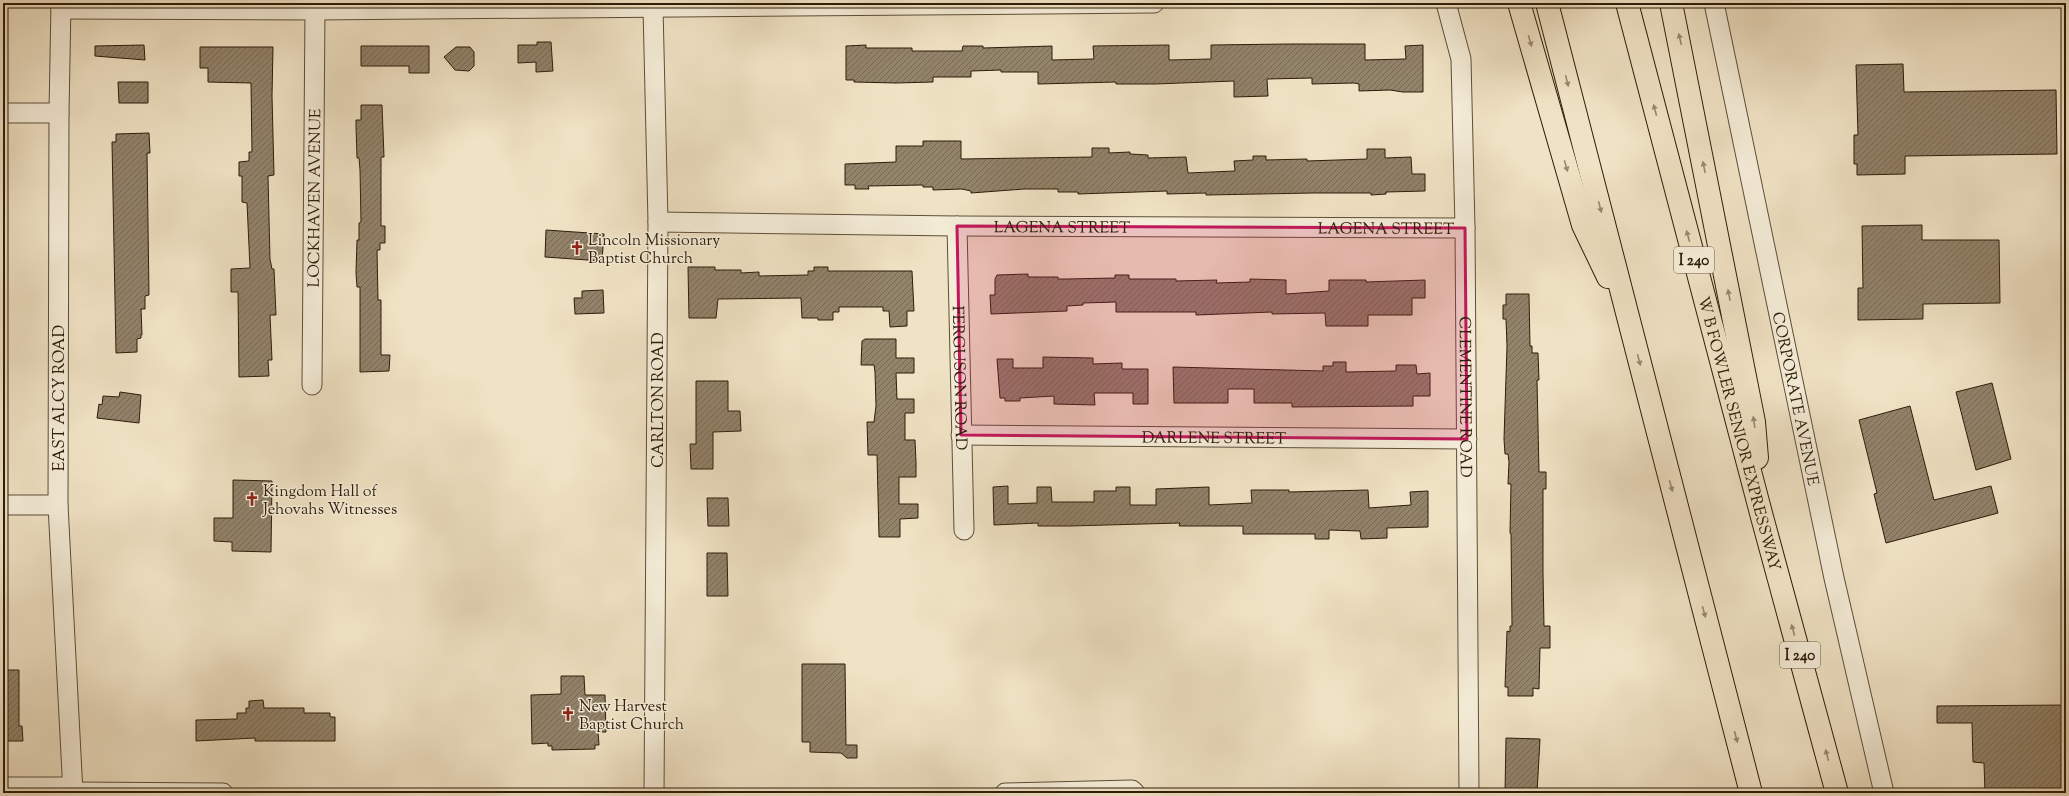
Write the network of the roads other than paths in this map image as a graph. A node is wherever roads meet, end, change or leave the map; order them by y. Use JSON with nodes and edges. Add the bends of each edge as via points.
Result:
{"nodes":[{"id":1,"x":1154,"y":3,"type":"edge"},
{"id":2,"x":1446,"y":3,"type":"edge"},
{"id":3,"x":1519,"y":3,"type":"edge"},
{"id":4,"x":1547,"y":3,"type":"edge"},
{"id":5,"x":1627,"y":3,"type":"edge"},
{"id":6,"x":1672,"y":3,"type":"edge"},
{"id":7,"x":1714,"y":3,"type":"edge"},
{"id":8,"x":728,"y":5,"type":"edge"},
{"id":9,"x":61,"y":6,"type":"edge"},
{"id":10,"x":653,"y":7,"type":"junction"},
{"id":11,"x":315,"y":10,"type":"junction"},
{"id":12,"x":3,"y":113,"type":"edge"},
{"id":13,"x":59,"y":113,"type":"junction"},
{"id":14,"x":658,"y":222,"type":"junction"},
{"id":15,"x":958,"y":226,"type":"junction"},
{"id":16,"x":1465,"y":228,"type":"junction"},
{"id":17,"x":1629,"y":322,"type":"junction"},
{"id":18,"x":312,"y":385,"type":"dead end"},
{"id":19,"x":961,"y":435,"type":"junction"},
{"id":20,"x":1467,"y":439,"type":"junction"},
{"id":21,"x":3,"y":505,"type":"edge"},
{"id":22,"x":58,"y":505,"type":"junction"},
{"id":23,"x":1762,"y":517,"type":"junction"},
{"id":24,"x":964,"y":530,"type":"dead end"},
{"id":25,"x":3,"y":787,"type":"edge"},
{"id":26,"x":73,"y":790,"type":"edge"},
{"id":27,"x":1134,"y":792,"type":"edge"},
{"id":28,"x":223,"y":793,"type":"edge"},
{"id":29,"x":654,"y":793,"type":"edge"},
{"id":30,"x":1004,"y":793,"type":"edge"},
{"id":31,"x":1469,"y":793,"type":"edge"},
{"id":32,"x":1751,"y":793,"type":"edge"},
{"id":33,"x":1837,"y":793,"type":"edge"},
{"id":34,"x":1884,"y":793,"type":"edge"}],
"edges":[{"from":1,"to":8,"type":"street"},
{"from":2,"to":16,"type":"street","name":"CLEMENTINE ROAD","via":[[1461,59]]},
{"from":3,"to":17,"type":"highway","one_way":true,"via":[[1583,225]]},
{"from":4,"to":17,"type":"highway","one_way":true},
{"from":23,"to":5,"type":"highway","name":"W B FOWLER SENIOR EXPRESSWAY","number":"I 240","one_way":true},
{"from":23,"to":6,"type":"highway","one_way":true,"via":[[1754,422]]},
{"from":7,"to":34,"type":"street","name":"CORPORATE AVENUE","via":[[1834,578]]},
{"from":8,"to":10,"type":"street"},
{"from":9,"to":11,"type":"street"},
{"from":9,"to":13,"type":"street","name":"EAST ALCY ROAD"},
{"from":10,"to":11,"type":"street"},
{"from":10,"to":14,"type":"street","name":"CARLTON ROAD"},
{"from":11,"to":18,"type":"street","name":"LOCKHAVEN AVENUE"},
{"from":12,"to":13,"type":"street"},
{"from":13,"to":22,"type":"street","name":"EAST ALCY ROAD"},
{"from":14,"to":15,"type":"street","name":"LAGENA STREET"},
{"from":14,"to":29,"type":"street","name":"CARLTON ROAD"},
{"from":15,"to":16,"type":"street","name":"LAGENA STREET"},
{"from":15,"to":19,"type":"street","name":"FERGUSON ROAD"},
{"from":16,"to":20,"type":"street","name":"CLEMENTINE ROAD"},
{"from":17,"to":32,"type":"highway","one_way":true},
{"from":19,"to":20,"type":"street","name":"DARLENE STREET"},
{"from":19,"to":24,"type":"street","name":"FERGUSON ROAD"},
{"from":20,"to":31,"type":"street","name":"CLEMENTINE ROAD"},
{"from":21,"to":22,"type":"street"},
{"from":22,"to":26,"type":"street","name":"EAST ALCY ROAD"},
{"from":33,"to":23,"type":"highway","name":"W B FOWLER SENIOR EXPRESSWAY","number":"I 240","one_way":true},
{"from":25,"to":26,"type":"street"},
{"from":26,"to":28,"type":"street"},
{"from":27,"to":30,"type":"street"}]}
